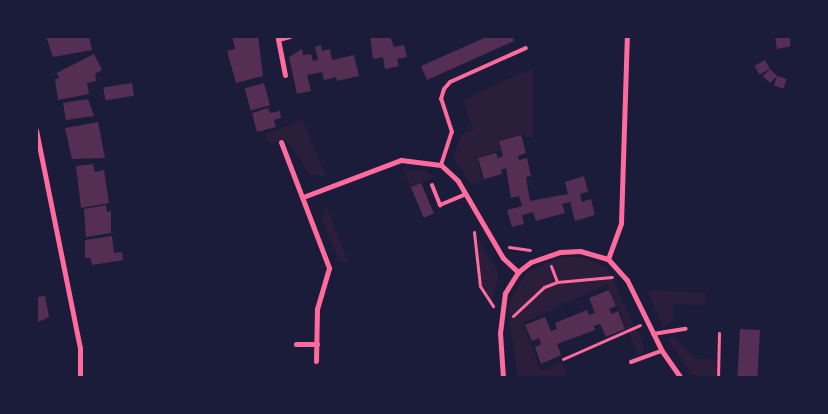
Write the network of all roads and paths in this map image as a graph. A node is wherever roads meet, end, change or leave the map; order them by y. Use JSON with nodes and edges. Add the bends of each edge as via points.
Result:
{"nodes":[{"id":1,"x":290,"y":36,"type":"edge"},
{"id":2,"x":627,"y":36,"type":"edge"},
{"id":3,"x":526,"y":48,"type":"dead end"},
{"id":4,"x":285,"y":74,"type":"dead end"},
{"id":5,"x":36,"y":130,"type":"edge"},
{"id":6,"x":281,"y":142,"type":"dead end"},
{"id":7,"x":39,"y":155,"type":"edge"},
{"id":8,"x":441,"y":165,"type":"junction"},
{"id":9,"x":432,"y":185,"type":"dead end"},
{"id":10,"x":466,"y":194,"type":"junction"},
{"id":11,"x":304,"y":197,"type":"junction"},
{"id":12,"x":476,"y":211,"type":"junction"},
{"id":13,"x":496,"y":245,"type":"junction"},
{"id":14,"x":546,"y":256,"type":"junction"},
{"id":15,"x":608,"y":259,"type":"junction"},
{"id":16,"x":518,"y":272,"type":"junction"},
{"id":17,"x":627,"y":280,"type":"junction"},
{"id":18,"x":557,"y":282,"type":"junction"},
{"id":19,"x":501,"y":313,"type":"junction"},
{"id":20,"x":647,"y":322,"type":"junction"},
{"id":21,"x":686,"y":329,"type":"dead end"},
{"id":22,"x":500,"y":333,"type":"junction"},
{"id":23,"x":719,"y":333,"type":"dead end"},
{"id":24,"x":652,"y":334,"type":"junction"},
{"id":25,"x":296,"y":344,"type":"dead end"},
{"id":26,"x":317,"y":344,"type":"junction"},
{"id":27,"x":662,"y":351,"type":"junction"},
{"id":28,"x":563,"y":359,"type":"dead end"},
{"id":29,"x":316,"y":361,"type":"dead end"},
{"id":30,"x":631,"y":362,"type":"dead end"},
{"id":31,"x":80,"y":378,"type":"edge"},
{"id":32,"x":503,"y":378,"type":"edge"},
{"id":33,"x":681,"y":378,"type":"edge"},
{"id":34,"x":718,"y":378,"type":"edge"}],
"edges":[{"from":1,"to":4,"type":"street","via":[[278,39]]},
{"from":2,"to":15,"type":"street","via":[[621,223]]},
{"from":3,"to":8,"type":"lane","via":[[450,82],[444,89],[441,99],[452,132]]},
{"from":5,"to":7,"type":"street"},
{"from":6,"to":11,"type":"street"},
{"from":7,"to":31,"type":"street","via":[[80,348]]},
{"from":8,"to":10,"type":"street"},
{"from":8,"to":11,"type":"street","via":[[401,160]]},
{"from":9,"to":10,"type":"lane","via":[[440,205]]},
{"from":10,"to":12,"type":"street"},
{"from":11,"to":26,"type":"street","via":[[329,268],[317,308]]},
{"from":12,"to":13,"type":"street"},
{"from":12,"to":19,"type":"path","via":[[480,286]]},
{"from":13,"to":14,"type":"path"},
{"from":13,"to":16,"type":"street"},
{"from":14,"to":15,"type":"street","via":[[580,251]]},
{"from":14,"to":16,"type":"street"},
{"from":14,"to":18,"type":"path"},
{"from":15,"to":17,"type":"street"},
{"from":16,"to":19,"type":"street","via":[[505,293]]},
{"from":17,"to":18,"type":"path","via":[[602,277]]},
{"from":17,"to":20,"type":"street"},
{"from":18,"to":22,"type":"path","via":[[528,300]]},
{"from":19,"to":22,"type":"street"},
{"from":20,"to":24,"type":"street"},
{"from":20,"to":28,"type":"path"},
{"from":21,"to":24,"type":"lane"},
{"from":22,"to":32,"type":"street"},
{"from":23,"to":34,"type":"path"},
{"from":24,"to":27,"type":"street"},
{"from":25,"to":26,"type":"street"},
{"from":26,"to":29,"type":"street"},
{"from":27,"to":30,"type":"lane"},
{"from":27,"to":33,"type":"street"}]}
